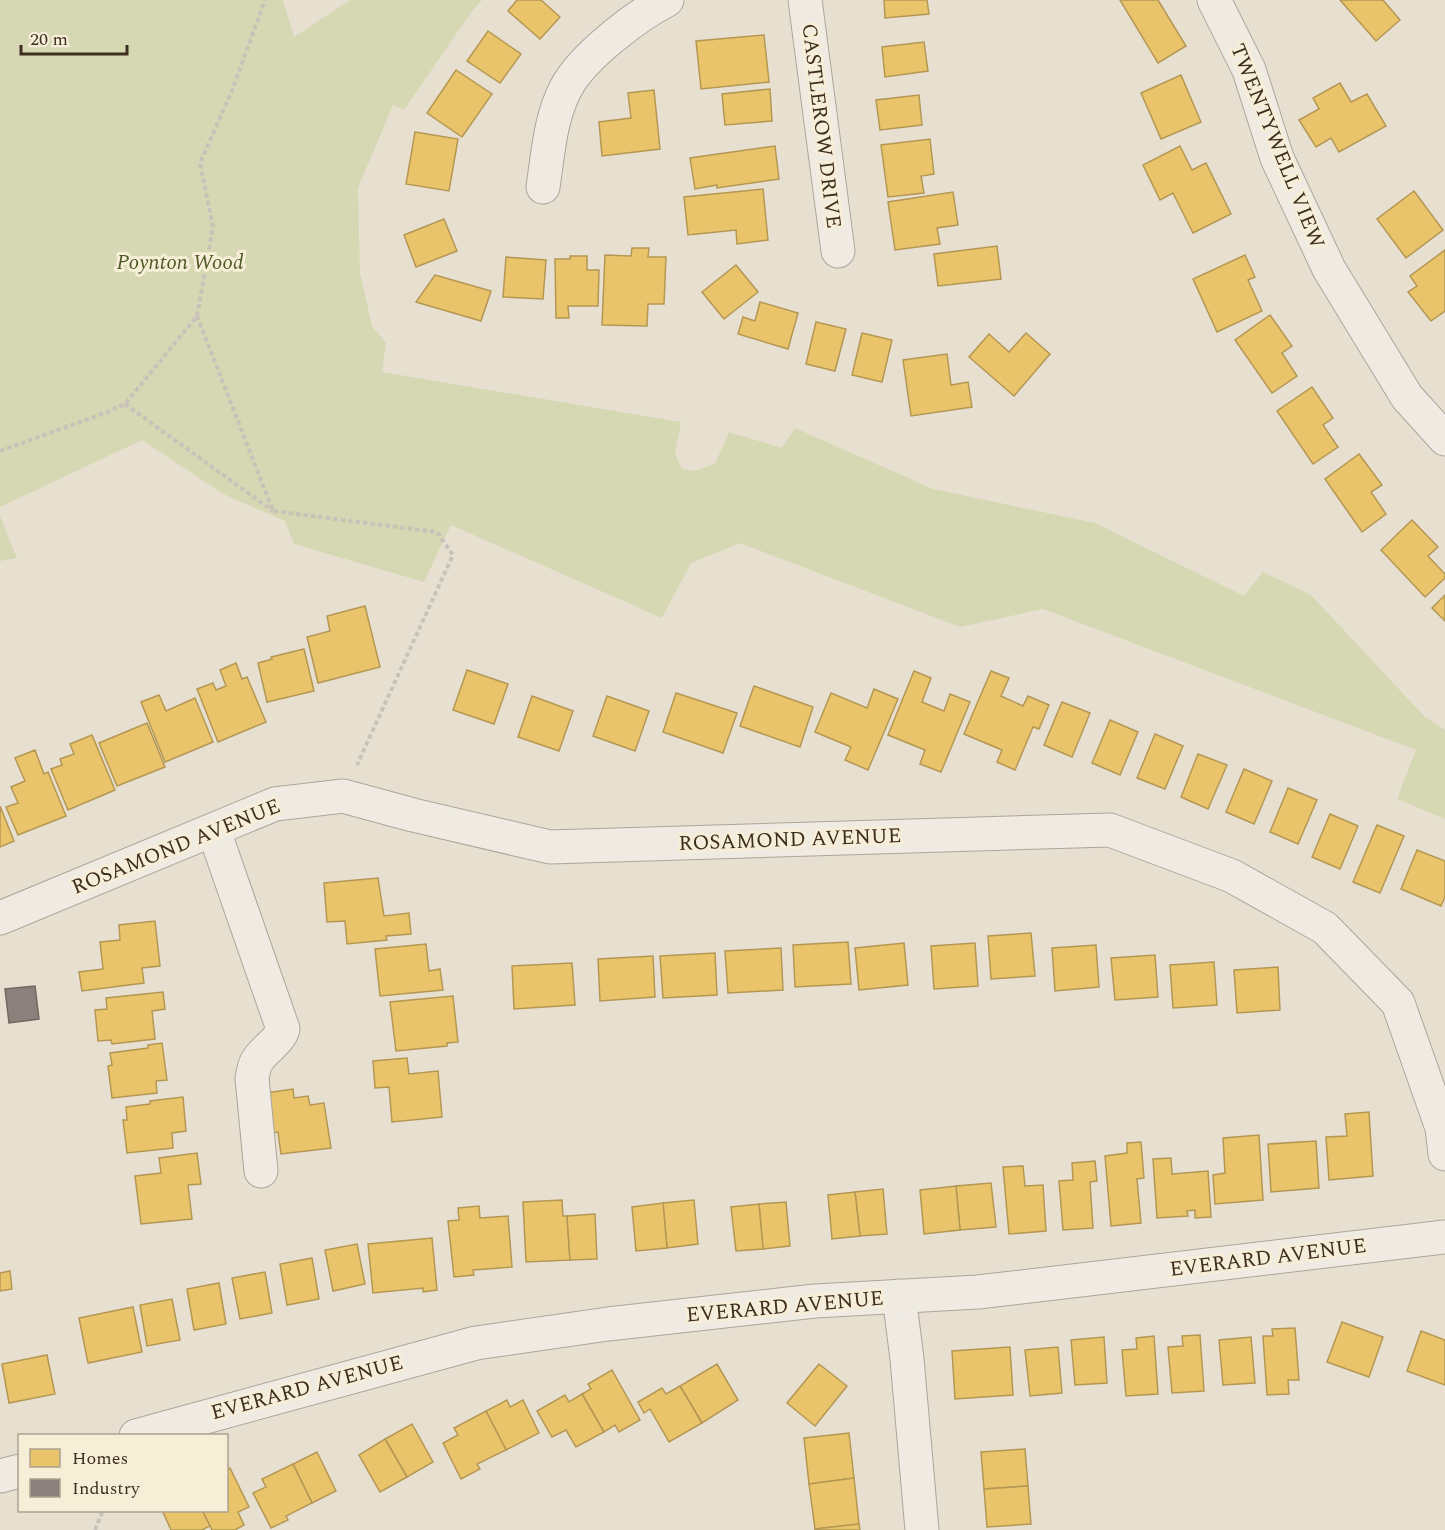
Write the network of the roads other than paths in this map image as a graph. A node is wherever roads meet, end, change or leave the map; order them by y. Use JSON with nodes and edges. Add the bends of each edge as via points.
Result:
{"nodes":[{"id":1,"x":667,"y":0,"type":"edge"},
{"id":2,"x":805,"y":0,"type":"edge"},
{"id":3,"x":1214,"y":0,"type":"edge"},
{"id":4,"x":543,"y":187,"type":"dead end"},
{"id":5,"x":838,"y":251,"type":"dead end"},
{"id":6,"x":1445,"y":439,"type":"edge"},
{"id":7,"x":214,"y":831,"type":"junction"},
{"id":8,"x":0,"y":918,"type":"edge"},
{"id":9,"x":1445,"y":1154,"type":"edge"},
{"id":10,"x":261,"y":1171,"type":"dead end"},
{"id":11,"x":1445,"y":1237,"type":"edge"},
{"id":12,"x":899,"y":1296,"type":"junction"},
{"id":13,"x":143,"y":1434,"type":"edge"},
{"id":14,"x":18,"y":1471,"type":"edge"},
{"id":15,"x":0,"y":1476,"type":"edge"},
{"id":16,"x":922,"y":1530,"type":"edge"}],
"edges":[{"from":1,"to":4,"type":"street","via":[[640,15],[595,52],[566,87],[553,125]]},
{"from":2,"to":5,"type":"street","name":"CASTLEROW DRIVE"},
{"from":3,"to":6,"type":"street","name":"TWENTYWELL VIEW","via":[[1249,70],[1277,158],[1329,269],[1407,397]]},
{"from":7,"to":8,"type":"street","name":"ROSAMOND AVENUE"},
{"from":7,"to":9,"type":"street","name":"ROSAMOND AVENUE","via":[[275,804],[343,795],[550,847],[1110,830],[1232,876],[1325,928],[1398,1003],[1442,1128]]},
{"from":7,"to":10,"type":"street","via":[[283,1029],[255,1064],[252,1078]]},
{"from":11,"to":12,"type":"street","name":"EVERARD AVENUE","via":[[978,1292]]},
{"from":12,"to":13,"type":"street","name":"EVERARD AVENUE","via":[[804,1302],[476,1343]]},
{"from":12,"to":16,"type":"street"},
{"from":14,"to":15,"type":"street"}]}
